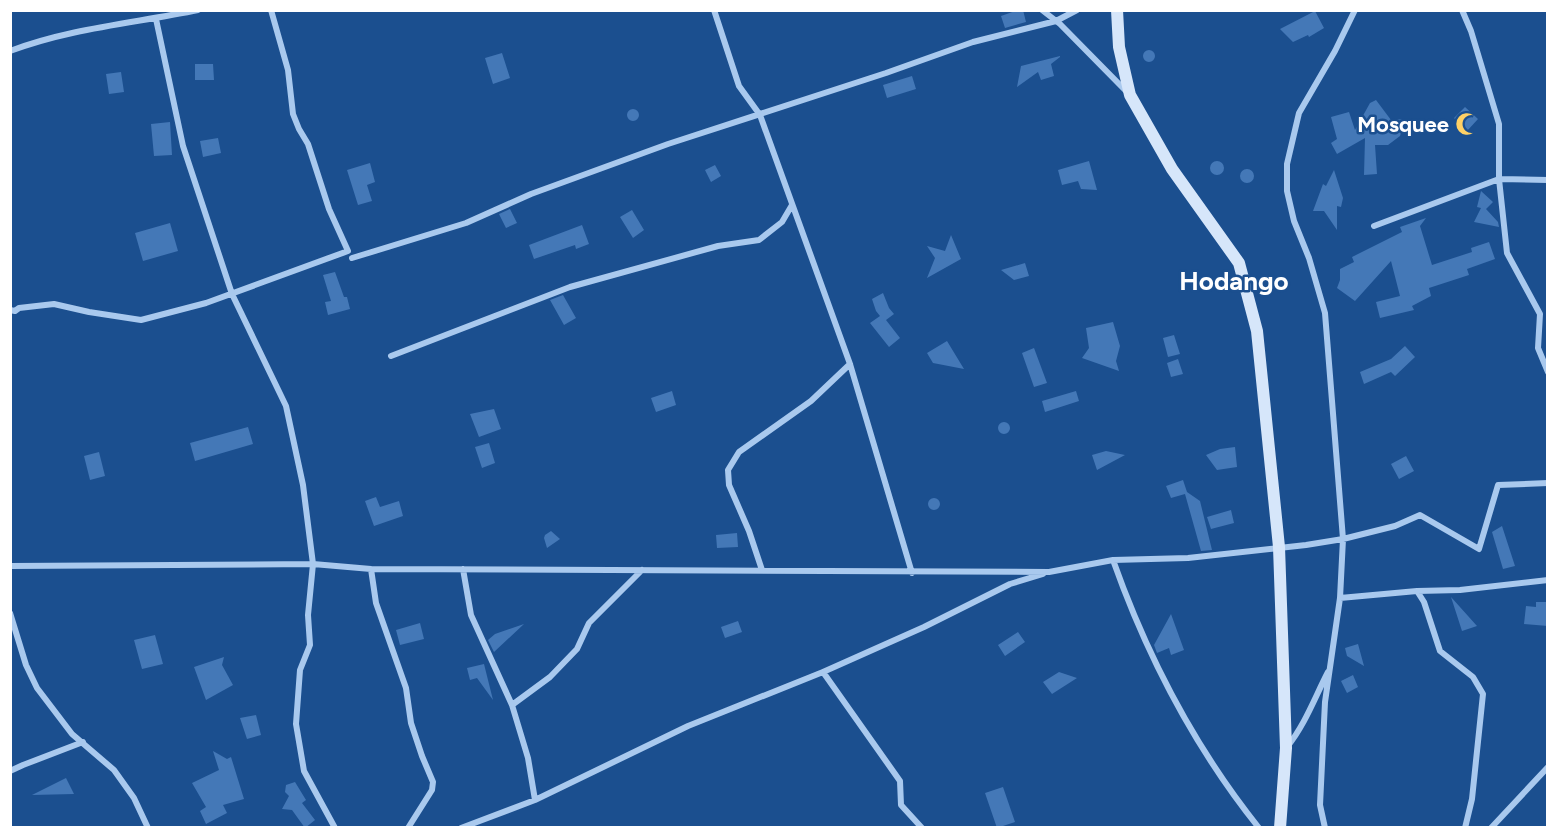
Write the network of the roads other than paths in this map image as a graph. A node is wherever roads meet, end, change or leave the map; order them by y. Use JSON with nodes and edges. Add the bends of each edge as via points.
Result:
{"nodes":[{"id":1,"x":198,"y":10,"type":"edge"},
{"id":2,"x":271,"y":10,"type":"edge"},
{"id":3,"x":714,"y":10,"type":"edge"},
{"id":4,"x":1042,"y":10,"type":"edge"},
{"id":5,"x":1077,"y":10,"type":"edge"},
{"id":6,"x":1117,"y":10,"type":"edge"},
{"id":7,"x":1355,"y":10,"type":"edge"},
{"id":8,"x":1462,"y":10,"type":"edge"},
{"id":9,"x":156,"y":19,"type":"junction"},
{"id":10,"x":1056,"y":21,"type":"junction"},
{"id":11,"x":10,"y":51,"type":"edge"},
{"id":12,"x":1130,"y":95,"type":"junction"},
{"id":13,"x":760,"y":115,"type":"junction"},
{"id":14,"x":1499,"y":179,"type":"junction"},
{"id":15,"x":1548,"y":180,"type":"edge"},
{"id":16,"x":792,"y":205,"type":"junction"},
{"id":17,"x":1374,"y":226,"type":"dead end"},
{"id":18,"x":352,"y":258,"type":"dead end"},
{"id":19,"x":232,"y":294,"type":"junction"},
{"id":20,"x":10,"y":310,"type":"edge"},
{"id":21,"x":391,"y":356,"type":"dead end"},
{"id":22,"x":850,"y":364,"type":"junction"},
{"id":23,"x":1548,"y":372,"type":"edge"},
{"id":24,"x":1548,"y":483,"type":"edge"},
{"id":25,"x":1343,"y":539,"type":"junction"},
{"id":26,"x":1279,"y":547,"type":"junction"},
{"id":27,"x":1113,"y":560,"type":"junction"},
{"id":28,"x":313,"y":564,"type":"junction"},
{"id":29,"x":10,"y":566,"type":"edge"},
{"id":30,"x":371,"y":568,"type":"junction"},
{"id":31,"x":463,"y":569,"type":"junction"},
{"id":32,"x":643,"y":569,"type":"junction"},
{"id":33,"x":762,"y":570,"type":"junction"},
{"id":34,"x":1049,"y":572,"type":"junction"},
{"id":35,"x":912,"y":573,"type":"junction"},
{"id":36,"x":1548,"y":580,"type":"edge"},
{"id":37,"x":1417,"y":591,"type":"junction"},
{"id":38,"x":1340,"y":598,"type":"junction"},
{"id":39,"x":10,"y":614,"type":"edge"},
{"id":40,"x":1331,"y":666,"type":"junction"},
{"id":41,"x":823,"y":672,"type":"junction"},
{"id":42,"x":512,"y":705,"type":"junction"},
{"id":43,"x":83,"y":742,"type":"junction"},
{"id":44,"x":1286,"y":748,"type":"junction"},
{"id":45,"x":1548,"y":766,"type":"edge"},
{"id":46,"x":10,"y":771,"type":"edge"},
{"id":47,"x":536,"y":800,"type":"junction"},
{"id":48,"x":148,"y":828,"type":"edge"},
{"id":49,"x":335,"y":828,"type":"edge"},
{"id":50,"x":408,"y":828,"type":"edge"},
{"id":51,"x":461,"y":828,"type":"edge"},
{"id":52,"x":922,"y":828,"type":"edge"},
{"id":53,"x":1259,"y":828,"type":"edge"},
{"id":54,"x":1280,"y":828,"type":"edge"},
{"id":55,"x":1325,"y":828,"type":"edge"},
{"id":56,"x":1465,"y":828,"type":"edge"},
{"id":57,"x":1491,"y":828,"type":"edge"}],
"edges":[{"from":1,"to":9,"type":"street"},
{"from":2,"to":19,"type":"street","via":[[288,70],[293,114],[348,251]]},
{"from":3,"to":13,"type":"street","via":[[739,86]]},
{"from":4,"to":10,"type":"street"},
{"from":5,"to":10,"type":"street"},
{"from":6,"to":12,"type":"main road","via":[[1119,47]]},
{"from":7,"to":25,"type":"street","via":[[1299,112],[1287,173],[1294,221],[1325,313]]},
{"from":8,"to":14,"type":"street","via":[[1499,124]]},
{"from":9,"to":11,"type":"street","via":[[94,27]]},
{"from":9,"to":19,"type":"street","via":[[183,146]]},
{"from":10,"to":12,"type":"street"},
{"from":10,"to":13,"type":"street","via":[[973,42]]},
{"from":12,"to":26,"type":"main road","via":[[1172,169],[1239,263],[1257,331]]},
{"from":13,"to":16,"type":"street"},
{"from":13,"to":18,"type":"street","via":[[531,194],[457,227]]},
{"from":14,"to":15,"type":"street"},
{"from":14,"to":17,"type":"street"},
{"from":14,"to":23,"type":"street","via":[[1507,253],[1540,314],[1538,348]]},
{"from":16,"to":21,"type":"street","via":[[782,222],[759,240],[718,246],[570,287]]},
{"from":16,"to":22,"type":"street"},
{"from":19,"to":20,"type":"street","via":[[141,320],[54,304]]},
{"from":19,"to":28,"type":"street","via":[[286,406],[303,484]]},
{"from":22,"to":33,"type":"street","via":[[811,401],[739,452],[728,470],[729,485]]},
{"from":22,"to":35,"type":"street"},
{"from":24,"to":25,"type":"street","via":[[1498,485],[1479,549],[1420,515],[1395,526]]},
{"from":25,"to":26,"type":"street"},
{"from":25,"to":38,"type":"street"},
{"from":26,"to":27,"type":"street","via":[[1188,558]]},
{"from":26,"to":44,"type":"main road"},
{"from":27,"to":34,"type":"street"},
{"from":27,"to":53,"type":"street","via":[[1160,674],[1228,789]]},
{"from":28,"to":29,"type":"street"},
{"from":28,"to":30,"type":"street"},
{"from":28,"to":49,"type":"street","via":[[308,615],[310,645],[300,669],[296,724],[304,771]]},
{"from":30,"to":31,"type":"street"},
{"from":30,"to":50,"type":"street","via":[[376,603],[406,688],[411,723],[433,782]]},
{"from":31,"to":32,"type":"street"},
{"from":31,"to":42,"type":"street","via":[[471,615]]},
{"from":32,"to":33,"type":"street"},
{"from":32,"to":42,"type":"street","via":[[589,623],[577,649],[550,677]]},
{"from":33,"to":35,"type":"street"},
{"from":34,"to":35,"type":"street"},
{"from":34,"to":41,"type":"street","via":[[1010,584]]},
{"from":36,"to":37,"type":"street"},
{"from":37,"to":38,"type":"street"},
{"from":37,"to":56,"type":"street","via":[[1440,651],[1473,677],[1483,694],[1472,799]]},
{"from":38,"to":40,"type":"street"},
{"from":39,"to":43,"type":"street","via":[[37,688],[72,734]]},
{"from":40,"to":44,"type":"street","via":[[1300,731]]},
{"from":40,"to":55,"type":"street","via":[[1320,797]]},
{"from":41,"to":47,"type":"street","via":[[688,726]]},
{"from":41,"to":52,"type":"street","via":[[900,781],[901,805]]},
{"from":42,"to":47,"type":"street"},
{"from":43,"to":46,"type":"street"},
{"from":43,"to":48,"type":"street","via":[[114,770],[134,798]]},
{"from":44,"to":54,"type":"main road"},
{"from":45,"to":57,"type":"street"},
{"from":47,"to":51,"type":"street"}]}
